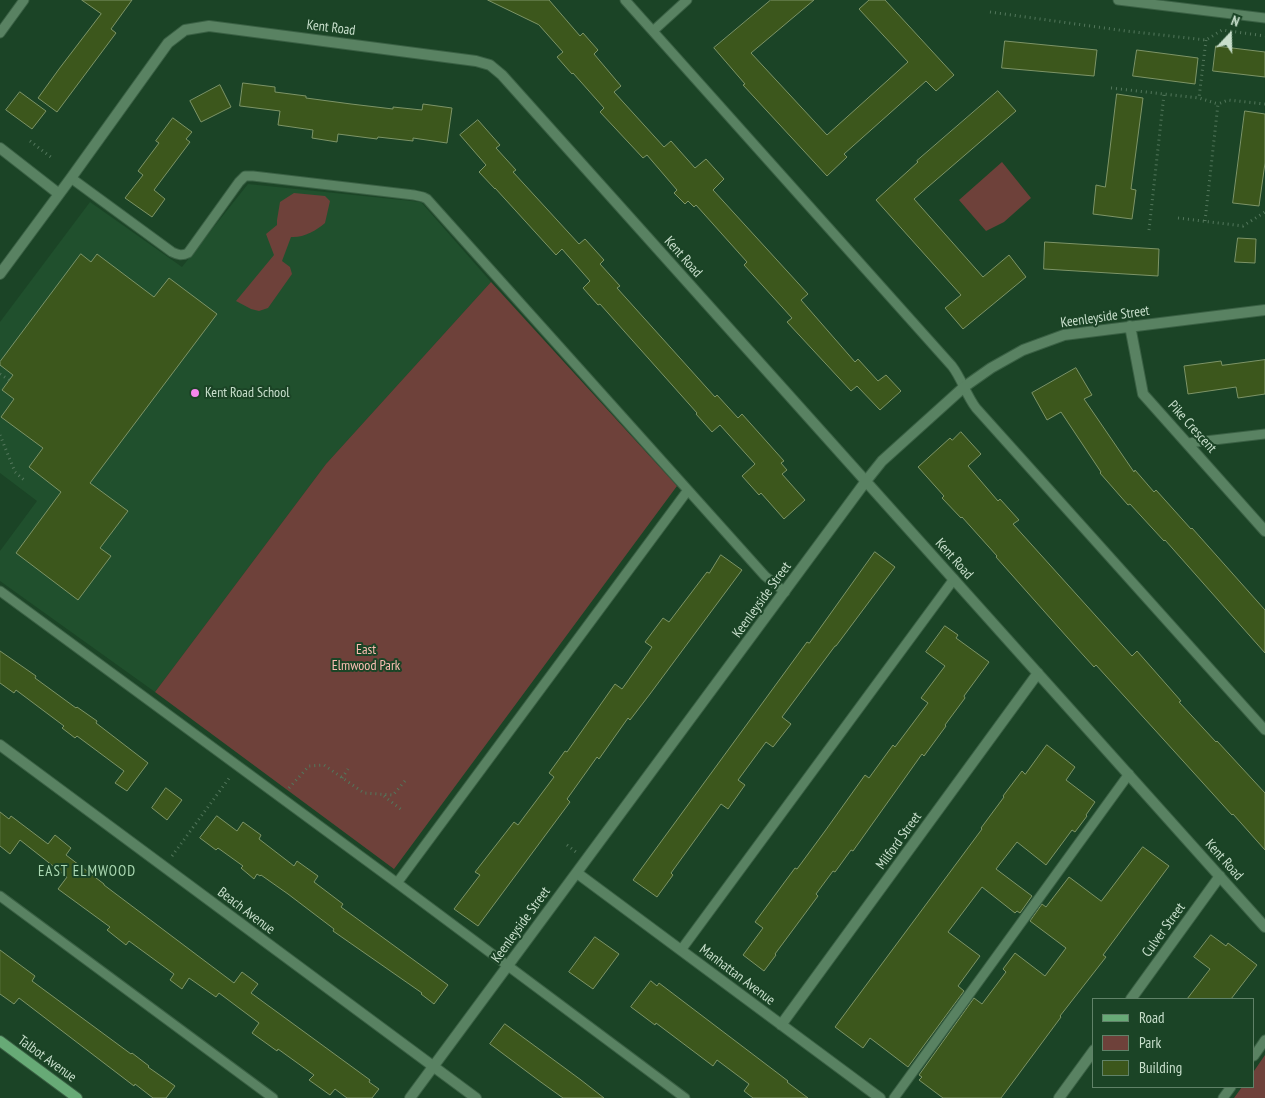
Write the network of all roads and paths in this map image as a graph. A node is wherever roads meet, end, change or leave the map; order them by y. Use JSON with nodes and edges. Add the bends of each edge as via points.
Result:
{"nodes":[{"id":1,"x":24,"y":0,"type":"edge"},
{"id":2,"x":625,"y":0,"type":"edge"},
{"id":3,"x":688,"y":0,"type":"edge"},
{"id":4,"x":1118,"y":0,"type":"edge"},
{"id":5,"x":990,"y":12,"type":"dead end"},
{"id":6,"x":1265,"y":18,"type":"edge"},
{"id":7,"x":653,"y":31,"type":"junction"},
{"id":8,"x":0,"y":33,"type":"edge"},
{"id":9,"x":1265,"y":36,"type":"edge"},
{"id":10,"x":1206,"y":40,"type":"junction"},
{"id":11,"x":1112,"y":88,"type":"dead end"},
{"id":12,"x":1164,"y":94,"type":"junction"},
{"id":13,"x":1199,"y":98,"type":"junction"},
{"id":14,"x":1218,"y":104,"type":"junction"},
{"id":15,"x":1265,"y":104,"type":"edge"},
{"id":16,"x":30,"y":141,"type":"dead end"},
{"id":17,"x":0,"y":148,"type":"edge"},
{"id":18,"x":52,"y":158,"type":"dead end"},
{"id":19,"x":71,"y":178,"type":"junction"},
{"id":20,"x":59,"y":194,"type":"junction"},
{"id":21,"x":1265,"y":212,"type":"edge"},
{"id":22,"x":1178,"y":218,"type":"dead end"},
{"id":23,"x":1205,"y":221,"type":"junction"},
{"id":24,"x":1149,"y":230,"type":"dead end"},
{"id":25,"x":0,"y":274,"type":"edge"},
{"id":26,"x":1265,"y":310,"type":"edge"},
{"id":27,"x":1130,"y":326,"type":"junction"},
{"id":28,"x":0,"y":374,"type":"edge"},
{"id":29,"x":9,"y":380,"type":"dead end"},
{"id":30,"x":964,"y":387,"type":"junction"},
{"id":31,"x":1265,"y":434,"type":"edge"},
{"id":32,"x":0,"y":435,"type":"edge"},
{"id":33,"x":1188,"y":443,"type":"junction"},
{"id":34,"x":24,"y":480,"type":"dead end"},
{"id":35,"x":866,"y":481,"type":"junction"},
{"id":36,"x":688,"y":490,"type":"junction"},
{"id":37,"x":1265,"y":531,"type":"edge"},
{"id":38,"x":954,"y":579,"type":"junction"},
{"id":39,"x":0,"y":591,"type":"edge"},
{"id":40,"x":785,"y":592,"type":"junction"},
{"id":41,"x":1038,"y":673,"type":"junction"},
{"id":42,"x":1265,"y":730,"type":"edge"},
{"id":43,"x":0,"y":745,"type":"edge"},
{"id":44,"x":238,"y":766,"type":"junction"},
{"id":45,"x":348,"y":769,"type":"dead end"},
{"id":46,"x":1129,"y":774,"type":"junction"},
{"id":47,"x":342,"y":778,"type":"junction"},
{"id":48,"x":404,"y":781,"type":"dead end"},
{"id":49,"x":383,"y":794,"type":"junction"},
{"id":50,"x":281,"y":798,"type":"junction"},
{"id":51,"x":403,"y":811,"type":"dead end"},
{"id":52,"x":164,"y":867,"type":"junction"},
{"id":53,"x":576,"y":873,"type":"junction"},
{"id":54,"x":1220,"y":876,"type":"junction"},
{"id":55,"x":397,"y":883,"type":"junction"},
{"id":56,"x":0,"y":896,"type":"edge"},
{"id":57,"x":1265,"y":927,"type":"edge"},
{"id":58,"x":681,"y":950,"type":"junction"},
{"id":59,"x":508,"y":966,"type":"junction"},
{"id":60,"x":1131,"y":998,"type":"edge"},
{"id":61,"x":782,"y":1025,"type":"junction"},
{"id":62,"x":1265,"y":1040,"type":"edge"},
{"id":63,"x":0,"y":1041,"type":"edge"},
{"id":64,"x":1092,"y":1053,"type":"edge"},
{"id":65,"x":1255,"y":1055,"type":"edge"},
{"id":66,"x":433,"y":1066,"type":"junction"},
{"id":67,"x":77,"y":1098,"type":"edge"},
{"id":68,"x":273,"y":1098,"type":"edge"},
{"id":69,"x":410,"y":1098,"type":"edge"},
{"id":70,"x":476,"y":1098,"type":"edge"},
{"id":71,"x":685,"y":1098,"type":"edge"},
{"id":72,"x":880,"y":1098,"type":"edge"},
{"id":73,"x":894,"y":1098,"type":"edge"},
{"id":74,"x":1059,"y":1098,"type":"edge"}],
"edges":[{"from":1,"to":8,"type":"lane"},
{"from":2,"to":7,"type":"lane"},
{"from":3,"to":7,"type":"lane"},
{"from":4,"to":6,"type":"lane"},
{"from":5,"to":10,"type":"path"},
{"from":7,"to":30,"type":"lane","via":[[952,366]]},
{"from":9,"to":10,"type":"path","via":[[1222,30]]},
{"from":10,"to":13,"type":"path"},
{"from":11,"to":12,"type":"path"},
{"from":12,"to":13,"type":"path"},
{"from":12,"to":24,"type":"path"},
{"from":13,"to":14,"type":"path"},
{"from":14,"to":15,"type":"path","via":[[1228,100]]},
{"from":14,"to":23,"type":"path"},
{"from":16,"to":18,"type":"path"},
{"from":17,"to":20,"type":"street"},
{"from":19,"to":20,"type":"street","name":"Kent Road"},
{"from":19,"to":35,"type":"street","name":"Kent Road","via":[[168,43],[185,30],[209,26],[490,65]]},
{"from":19,"to":36,"type":"lane","via":[[180,255],[188,253],[245,176],[423,197]]},
{"from":20,"to":25,"type":"street","name":"Kent Road"},
{"from":21,"to":23,"type":"path","via":[[1243,226]]},
{"from":22,"to":23,"type":"path"},
{"from":26,"to":27,"type":"street","name":"Keenleyside Street"},
{"from":27,"to":30,"type":"street","name":"Keenleyside Street","via":[[1064,335],[1024,350],[990,368]]},
{"from":27,"to":33,"type":"street","name":"Pike Crescent","via":[[1143,394]]},
{"from":28,"to":29,"type":"path"},
{"from":30,"to":35,"type":"street","name":"Keenleyside Street","via":[[882,461]]},
{"from":30,"to":42,"type":"lane","via":[[976,408]]},
{"from":31,"to":33,"type":"lane"},
{"from":32,"to":34,"type":"path","via":[[15,472]]},
{"from":33,"to":37,"type":"street","name":"Pike Crescent"},
{"from":35,"to":38,"type":"street","name":"Kent Road"},
{"from":35,"to":40,"type":"street","name":"Keenleyside Street"},
{"from":36,"to":40,"type":"lane","via":[[765,576]]},
{"from":36,"to":55,"type":"lane"},
{"from":38,"to":41,"type":"street","name":"Kent Road"},
{"from":38,"to":58,"type":"lane"},
{"from":39,"to":44,"type":"lane"},
{"from":40,"to":53,"type":"street","name":"Keenleyside Street"},
{"from":41,"to":46,"type":"street","name":"Kent Road"},
{"from":41,"to":61,"type":"street","name":"Milford Street"},
{"from":43,"to":52,"type":"street","name":"Beach Avenue"},
{"from":44,"to":50,"type":"lane"},
{"from":44,"to":52,"type":"path"},
{"from":45,"to":47,"type":"path"},
{"from":46,"to":54,"type":"street","name":"Kent Road"},
{"from":46,"to":73,"type":"lane"},
{"from":47,"to":49,"type":"path","via":[[364,793]]},
{"from":47,"to":50,"type":"path","via":[[324,765],[310,766]]},
{"from":48,"to":49,"type":"path","via":[[393,795]]},
{"from":49,"to":51,"type":"path"},
{"from":50,"to":55,"type":"lane"},
{"from":52,"to":66,"type":"street","name":"Beach Avenue"},
{"from":53,"to":58,"type":"street","name":"Manhattan Avenue"},
{"from":53,"to":59,"type":"street","name":"Keenleyside Street"},
{"from":54,"to":57,"type":"street","name":"Kent Road"},
{"from":54,"to":60,"type":"street","name":"Culver Street"},
{"from":55,"to":59,"type":"lane"},
{"from":56,"to":68,"type":"lane"},
{"from":58,"to":61,"type":"street","name":"Manhattan Avenue"},
{"from":59,"to":66,"type":"street","name":"Keenleyside Street"},
{"from":59,"to":71,"type":"lane"},
{"from":61,"to":72,"type":"street","name":"Manhattan Avenue"},
{"from":62,"to":65,"type":"lane"},
{"from":63,"to":67,"type":"street","name":"Talbot Avenue"},
{"from":64,"to":74,"type":"street"},
{"from":66,"to":69,"type":"street","name":"Keenleyside Street"},
{"from":66,"to":70,"type":"street","name":"Beach Avenue"}]}
